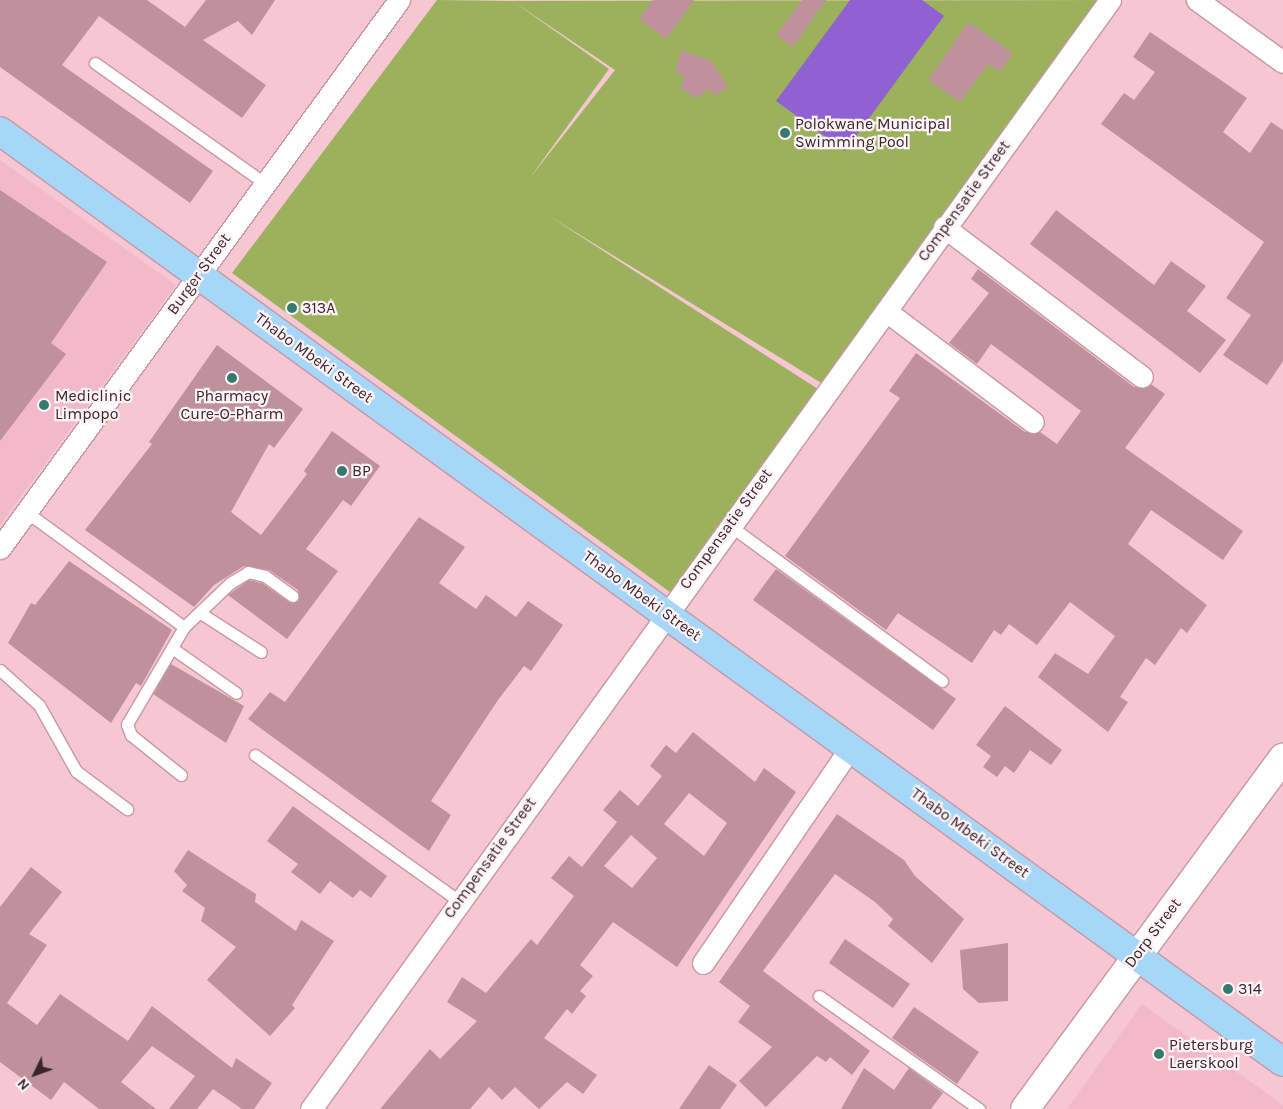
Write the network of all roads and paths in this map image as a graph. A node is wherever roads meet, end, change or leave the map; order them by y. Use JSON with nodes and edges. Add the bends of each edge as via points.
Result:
{"nodes":[{"id":1,"x":399,"y":0,"type":"edge"},
{"id":2,"x":1110,"y":0,"type":"edge"},
{"id":3,"x":1197,"y":0,"type":"edge"},
{"id":4,"x":1283,"y":62,"type":"edge"},
{"id":5,"x":95,"y":63,"type":"dead end"},
{"id":6,"x":0,"y":131,"type":"edge"},
{"id":7,"x":266,"y":184,"type":"junction"},
{"id":8,"x":944,"y":227,"type":"junction"},
{"id":9,"x":198,"y":274,"type":"junction"},
{"id":10,"x":886,"y":311,"type":"junction"},
{"id":11,"x":1142,"y":376,"type":"dead end"},
{"id":12,"x":1033,"y":422,"type":"dead end"},
{"id":13,"x":26,"y":511,"type":"junction"},
{"id":14,"x":729,"y":525,"type":"junction"},
{"id":15,"x":0,"y":548,"type":"edge"},
{"id":16,"x":294,"y":596,"type":"dead end"},
{"id":17,"x":665,"y":612,"type":"junction"},
{"id":18,"x":202,"y":614,"type":"junction"},
{"id":19,"x":184,"y":627,"type":"junction"},
{"id":20,"x":172,"y":648,"type":"junction"},
{"id":21,"x":261,"y":652,"type":"dead end"},
{"id":22,"x":0,"y":670,"type":"edge"},
{"id":23,"x":942,"y":681,"type":"dead end"},
{"id":24,"x":236,"y":693,"type":"dead end"},
{"id":25,"x":851,"y":747,"type":"junction"},
{"id":26,"x":255,"y":755,"type":"dead end"},
{"id":27,"x":1283,"y":758,"type":"edge"},
{"id":28,"x":181,"y":775,"type":"dead end"},
{"id":29,"x":127,"y":809,"type":"dead end"},
{"id":30,"x":459,"y":901,"type":"junction"},
{"id":31,"x":1137,"y":954,"type":"junction"},
{"id":32,"x":703,"y":963,"type":"dead end"},
{"id":33,"x":820,"y":996,"type":"dead end"},
{"id":34,"x":1283,"y":1062,"type":"edge"},
{"id":35,"x":312,"y":1109,"type":"edge"},
{"id":36,"x":979,"y":1109,"type":"edge"},
{"id":37,"x":1025,"y":1109,"type":"edge"}],
"edges":[{"from":1,"to":7,"type":"street","name":"Burger Street"},
{"from":2,"to":8,"type":"street","name":"Compensatie Street"},
{"from":3,"to":4,"type":"street"},
{"from":5,"to":7,"type":"lane"},
{"from":6,"to":9,"type":"main road","name":"Thabo Mbeki Street"},
{"from":7,"to":9,"type":"street","name":"Burger Street"},
{"from":8,"to":10,"type":"street","name":"Compensatie Street"},
{"from":8,"to":11,"type":"street"},
{"from":9,"to":13,"type":"street","name":"Burger Street"},
{"from":9,"to":17,"type":"main road","name":"Thabo Mbeki Street"},
{"from":10,"to":12,"type":"street"},
{"from":10,"to":14,"type":"street","name":"Compensatie Street"},
{"from":13,"to":15,"type":"street","name":"Burger Street"},
{"from":13,"to":19,"type":"lane"},
{"from":14,"to":17,"type":"street","name":"Compensatie Street"},
{"from":14,"to":23,"type":"lane"},
{"from":16,"to":18,"type":"lane","via":[[265,576],[248,572],[230,583]]},
{"from":17,"to":25,"type":"main road","name":"Thabo Mbeki Street"},
{"from":17,"to":30,"type":"street","name":"Compensatie Street"},
{"from":18,"to":19,"type":"lane"},
{"from":18,"to":21,"type":"lane"},
{"from":19,"to":20,"type":"lane"},
{"from":20,"to":24,"type":"lane"},
{"from":20,"to":28,"type":"lane","via":[[126,724],[131,735]]},
{"from":22,"to":29,"type":"lane","via":[[39,705],[76,771]]},
{"from":25,"to":31,"type":"main road","name":"Thabo Mbeki Street"},
{"from":25,"to":32,"type":"street"},
{"from":26,"to":30,"type":"lane"},
{"from":27,"to":31,"type":"street","name":"Dorp Street"},
{"from":30,"to":35,"type":"street","name":"Compensatie Street"},
{"from":31,"to":34,"type":"main road","name":"Thabo Mbeki Street"},
{"from":31,"to":37,"type":"street","name":"Dorp Street"},
{"from":33,"to":36,"type":"lane"}]}
